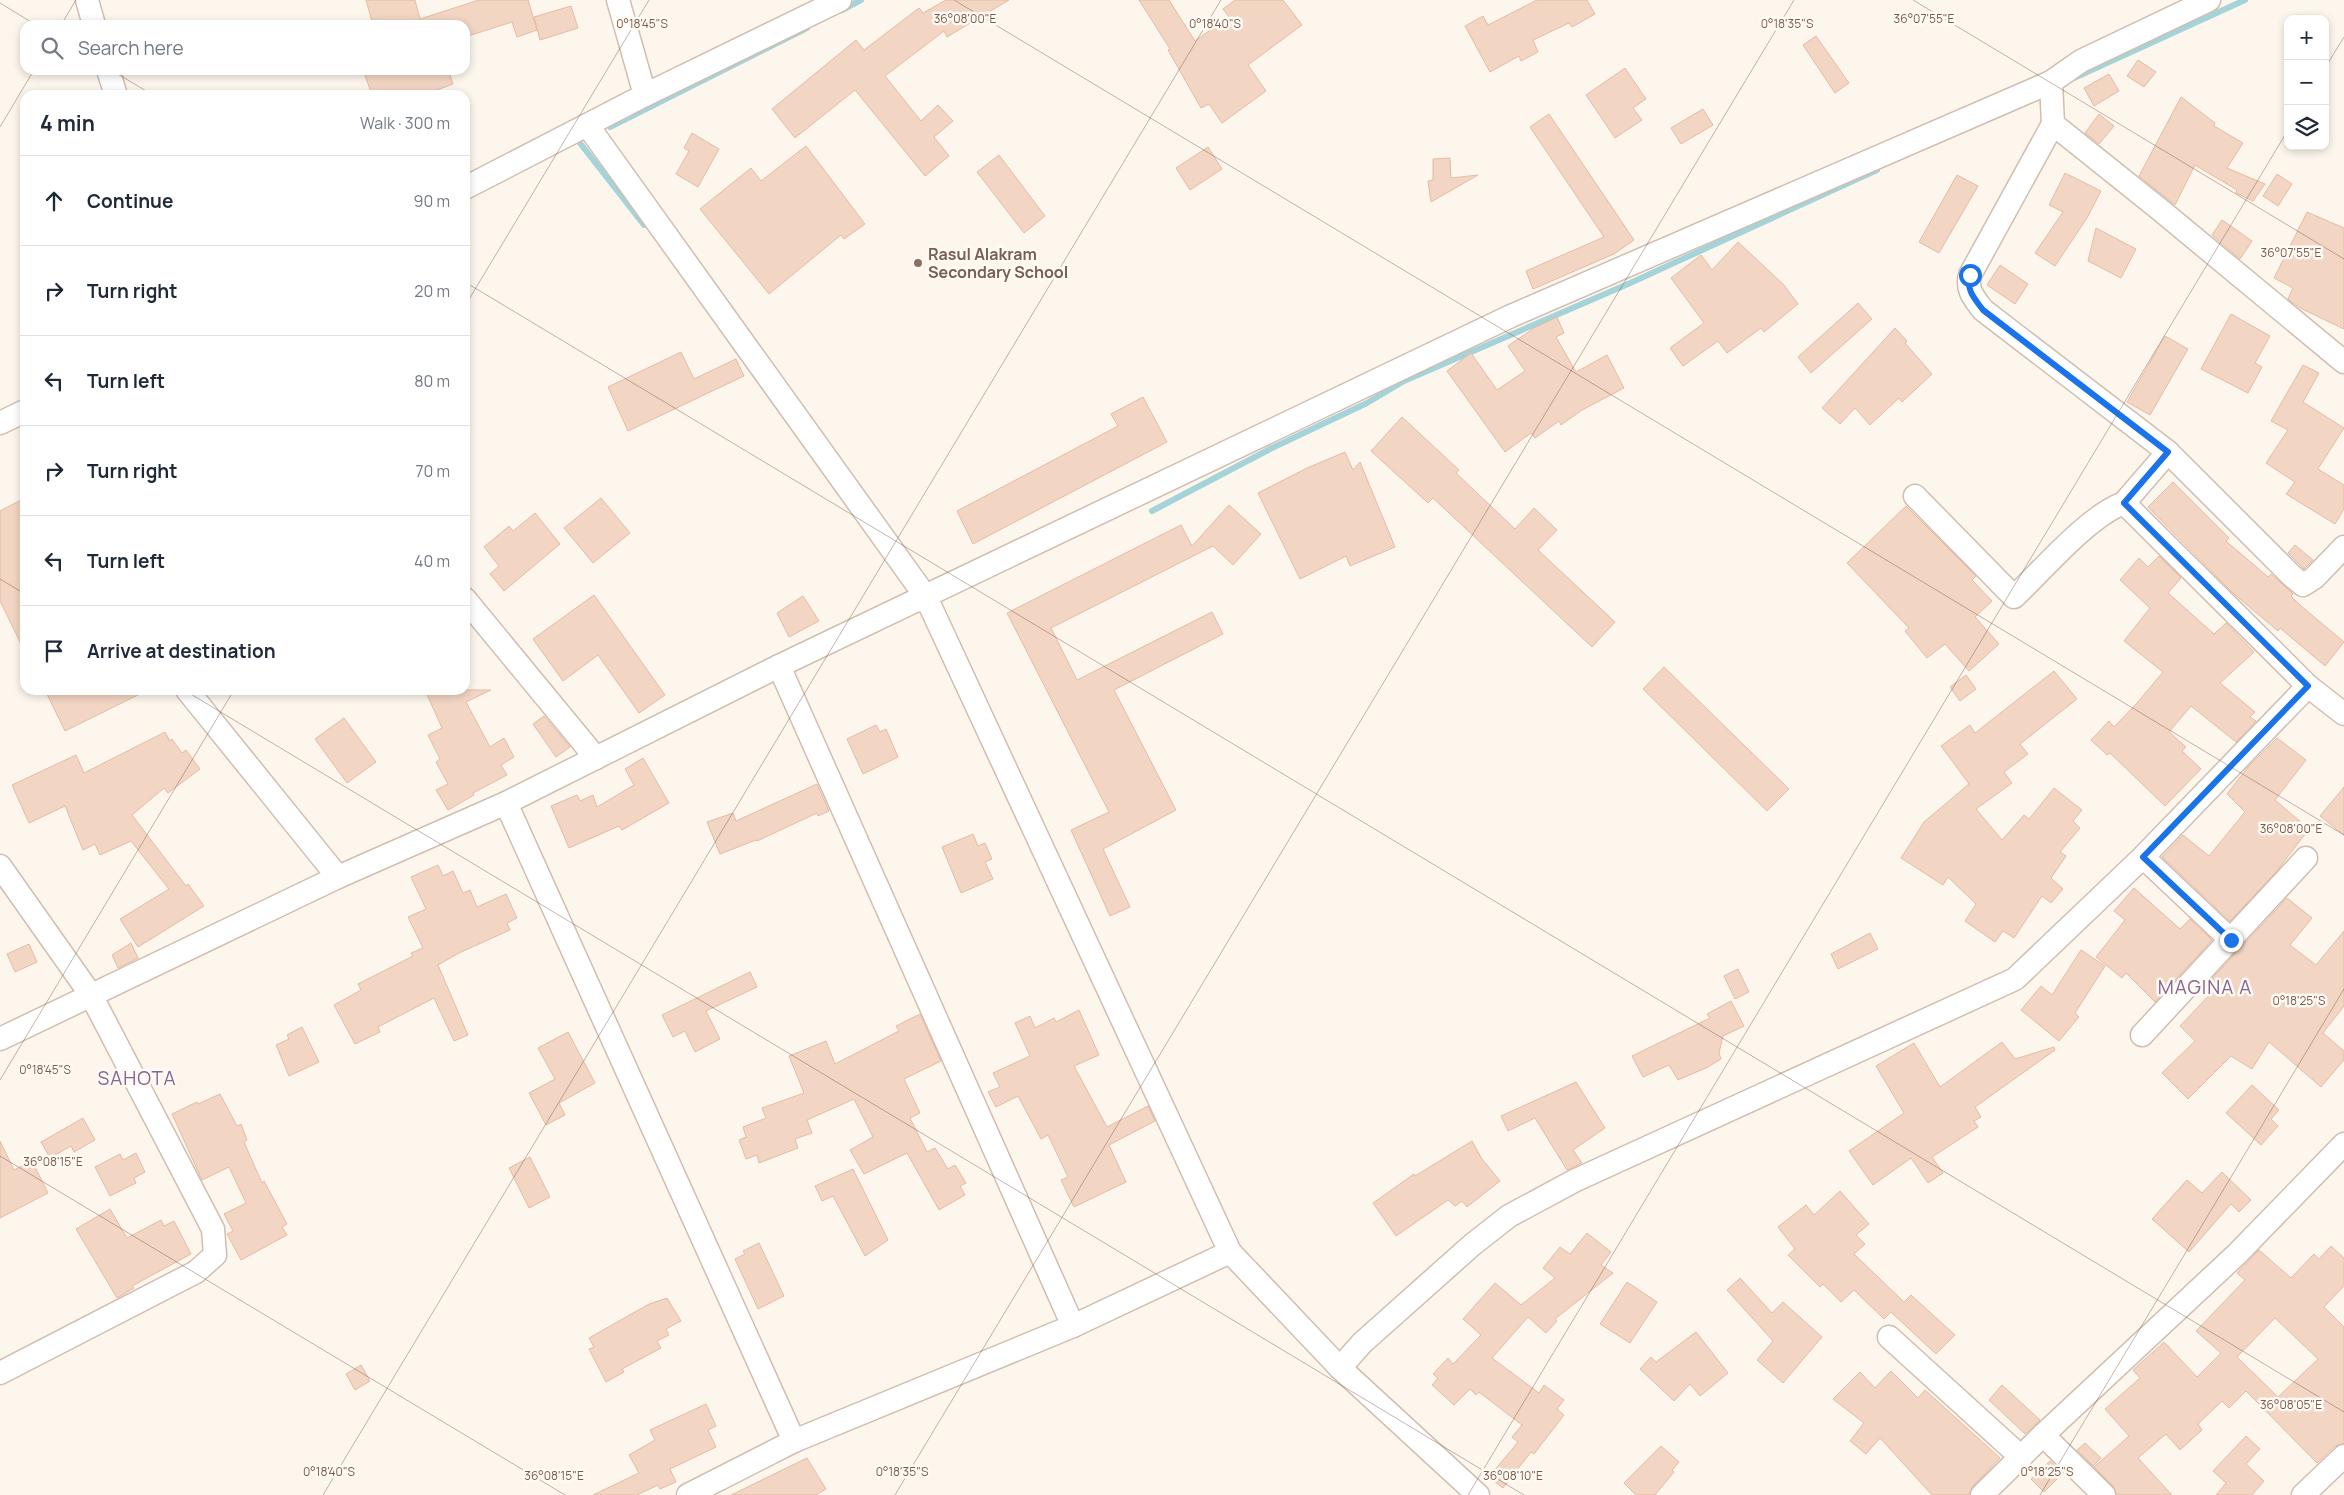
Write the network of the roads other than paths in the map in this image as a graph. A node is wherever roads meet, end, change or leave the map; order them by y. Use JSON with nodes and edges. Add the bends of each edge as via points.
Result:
{"nodes":[{"id":1,"x":87,"y":0,"type":"edge"},
{"id":2,"x":618,"y":0,"type":"edge"},
{"id":3,"x":840,"y":0,"type":"edge"},
{"id":4,"x":2209,"y":0,"type":"edge"},
{"id":5,"x":93,"y":20,"type":"edge"},
{"id":6,"x":110,"y":75,"type":"edge"},
{"id":7,"x":2051,"y":82,"type":"junction"},
{"id":8,"x":114,"y":90,"type":"edge"},
{"id":9,"x":645,"y":95,"type":"junction"},
{"id":10,"x":2053,"y":124,"type":"junction"},
{"id":11,"x":588,"y":126,"type":"junction"},
{"id":12,"x":470,"y":185,"type":"edge"},
{"id":13,"x":2344,"y":362,"type":"edge"},
{"id":14,"x":20,"y":414,"type":"edge"},
{"id":15,"x":0,"y":424,"type":"edge"},
{"id":16,"x":2168,"y":452,"type":"junction"},
{"id":17,"x":1915,"y":496,"type":"dead end"},
{"id":18,"x":2124,"y":503,"type":"junction"},
{"id":19,"x":2344,"y":547,"type":"edge"},
{"id":20,"x":926,"y":597,"type":"junction"},
{"id":21,"x":470,"y":605,"type":"edge"},
{"id":22,"x":779,"y":666,"type":"junction"},
{"id":23,"x":2308,"y":686,"type":"junction"},
{"id":24,"x":191,"y":695,"type":"edge"},
{"id":25,"x":2344,"y":714,"type":"edge"},
{"id":26,"x":596,"y":758,"type":"junction"},
{"id":27,"x":506,"y":803,"type":"junction"},
{"id":28,"x":2143,"y":857,"type":"junction"},
{"id":29,"x":2306,"y":858,"type":"dead end"},
{"id":30,"x":0,"y":866,"type":"edge"},
{"id":31,"x":338,"y":877,"type":"junction"},
{"id":32,"x":2231,"y":940,"type":"junction"},
{"id":33,"x":91,"y":995,"type":"junction"},
{"id":34,"x":2142,"y":1035,"type":"dead end"},
{"id":35,"x":0,"y":1039,"type":"edge"},
{"id":36,"x":2344,"y":1144,"type":"edge"},
{"id":37,"x":1230,"y":1252,"type":"junction"},
{"id":38,"x":1073,"y":1326,"type":"junction"},
{"id":39,"x":1889,"y":1337,"type":"dead end"},
{"id":40,"x":1340,"y":1368,"type":"junction"},
{"id":41,"x":0,"y":1373,"type":"edge"},
{"id":42,"x":2043,"y":1435,"type":"junction"},
{"id":43,"x":794,"y":1441,"type":"junction"},
{"id":44,"x":2344,"y":1456,"type":"edge"},
{"id":45,"x":2022,"y":1457,"type":"junction"},
{"id":46,"x":688,"y":1495,"type":"edge"},
{"id":47,"x":1478,"y":1495,"type":"edge"},
{"id":48,"x":1982,"y":1495,"type":"edge"},
{"id":49,"x":2104,"y":1495,"type":"edge"},
{"id":50,"x":2303,"y":1495,"type":"edge"}],
"edges":[{"from":1,"to":5,"type":"street"},
{"from":2,"to":9,"type":"street"},
{"from":3,"to":9,"type":"street"},
{"from":4,"to":7,"type":"street","via":[[2081,61]]},
{"from":6,"to":8,"type":"street"},
{"from":7,"to":10,"type":"street"},
{"from":7,"to":20,"type":"street","via":[[1511,316]]},
{"from":9,"to":11,"type":"street"},
{"from":10,"to":13,"type":"street"},
{"from":10,"to":16,"type":"street","via":[[1983,248],[1967,285],[1983,310]]},
{"from":11,"to":12,"type":"street"},
{"from":11,"to":20,"type":"street"},
{"from":14,"to":15,"type":"street"},
{"from":16,"to":18,"type":"street"},
{"from":16,"to":19,"type":"street","via":[[2303,585]]},
{"from":17,"to":18,"type":"street","via":[[2014,597],[2088,525]]},
{"from":18,"to":23,"type":"street"},
{"from":20,"to":22,"type":"street"},
{"from":20,"to":37,"type":"street"},
{"from":21,"to":26,"type":"street"},
{"from":22,"to":26,"type":"street"},
{"from":22,"to":38,"type":"street"},
{"from":23,"to":25,"type":"street"},
{"from":23,"to":28,"type":"street"},
{"from":24,"to":31,"type":"street"},
{"from":26,"to":27,"type":"street"},
{"from":27,"to":31,"type":"street"},
{"from":27,"to":43,"type":"street"},
{"from":28,"to":32,"type":"street"},
{"from":28,"to":40,"type":"street","via":[[2015,979],[1574,1182],[1509,1216],[1362,1343]]},
{"from":29,"to":32,"type":"street"},
{"from":30,"to":33,"type":"street"},
{"from":31,"to":33,"type":"street"},
{"from":32,"to":34,"type":"street"},
{"from":33,"to":35,"type":"street"},
{"from":33,"to":41,"type":"street","via":[[213,1228],[214,1255],[196,1272]]},
{"from":36,"to":42,"type":"street","via":[[2237,1254]]},
{"from":37,"to":38,"type":"street"},
{"from":37,"to":40,"type":"street"},
{"from":38,"to":43,"type":"street"},
{"from":39,"to":45,"type":"street"},
{"from":40,"to":47,"type":"street"},
{"from":42,"to":45,"type":"street"},
{"from":42,"to":49,"type":"street"},
{"from":43,"to":46,"type":"street"},
{"from":44,"to":50,"type":"street"},
{"from":45,"to":48,"type":"street"}]}
